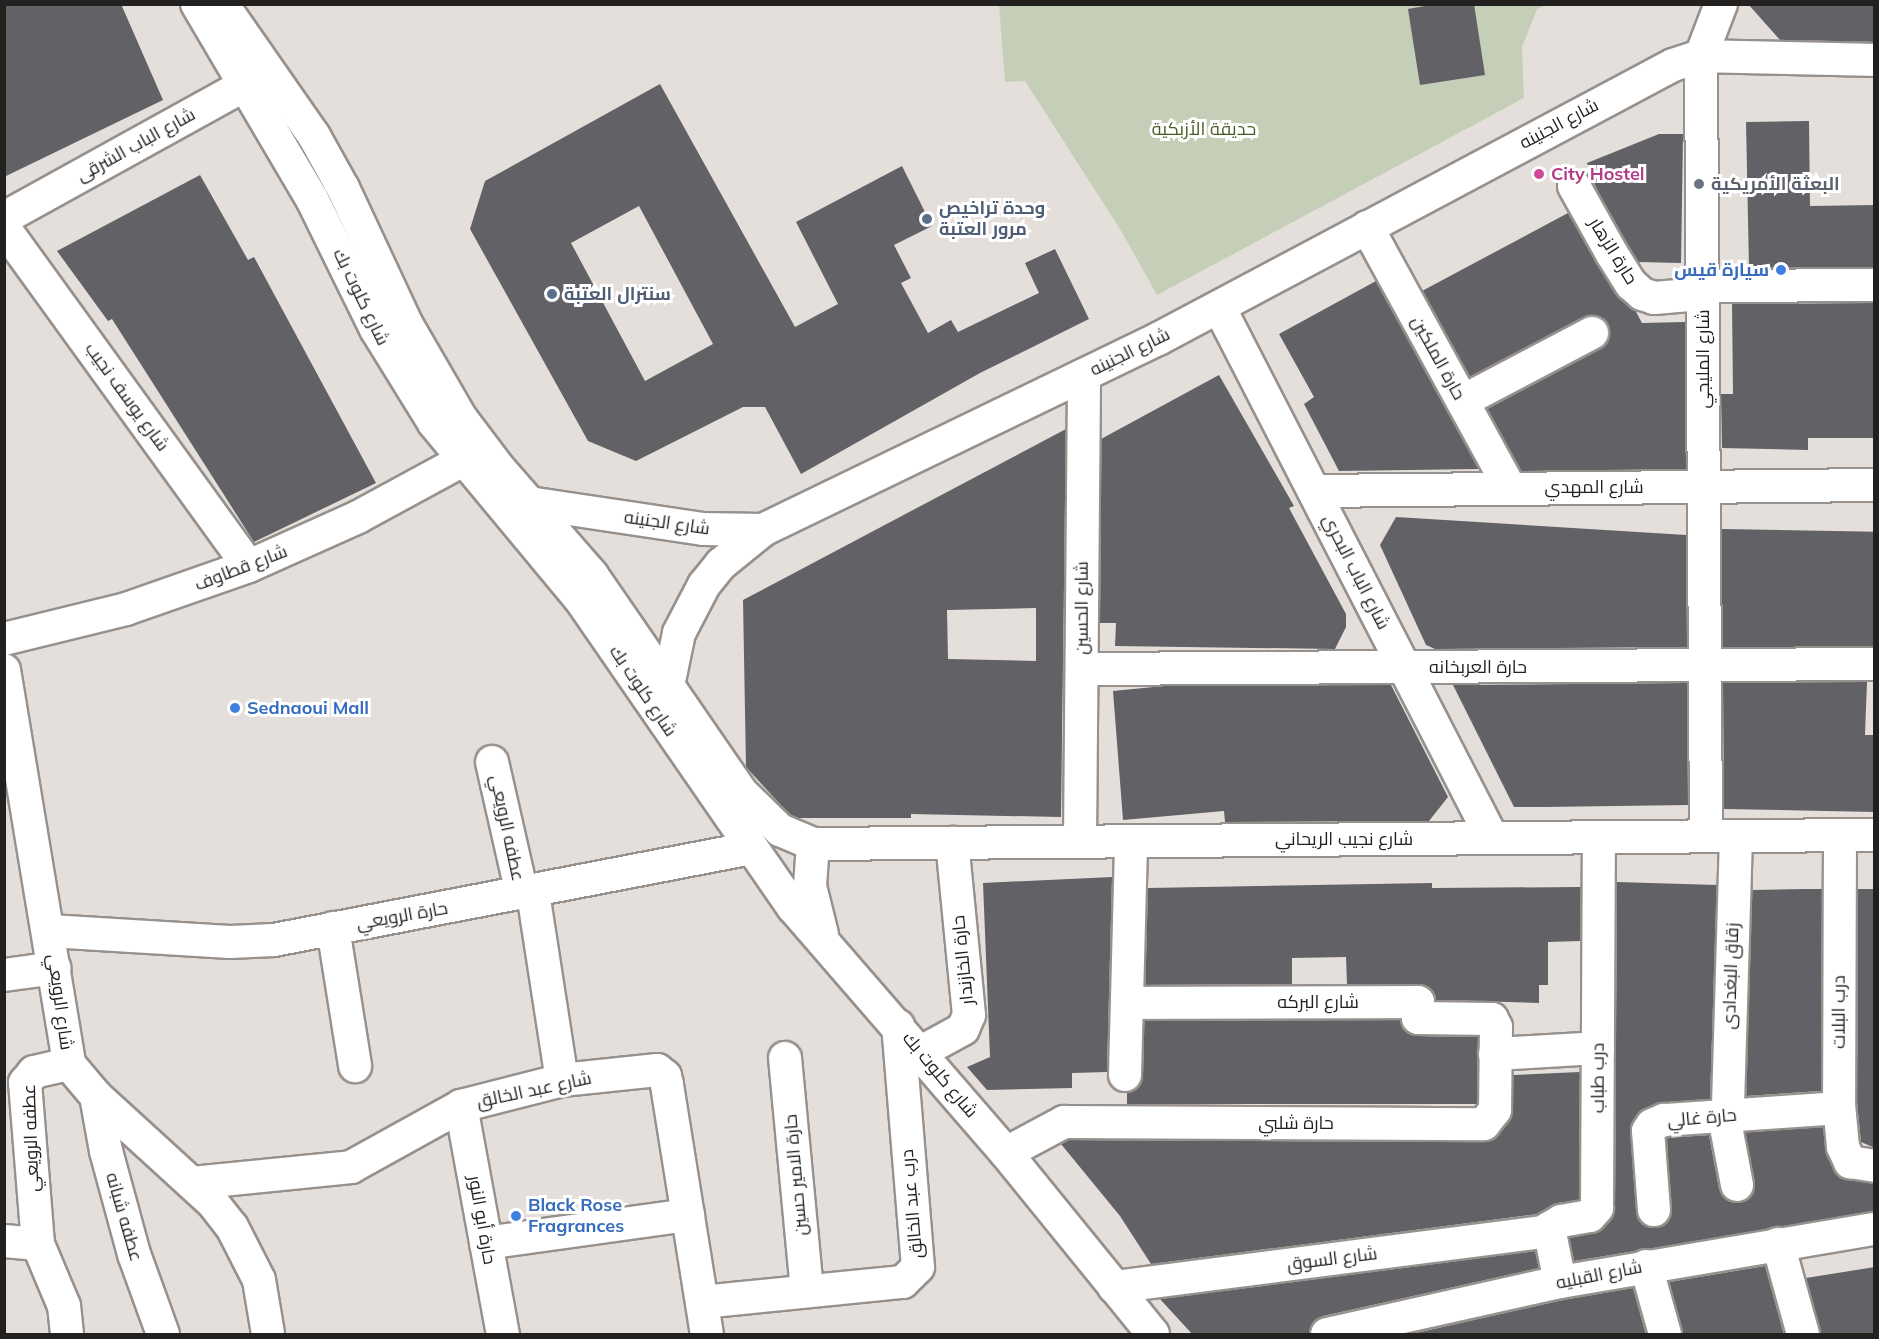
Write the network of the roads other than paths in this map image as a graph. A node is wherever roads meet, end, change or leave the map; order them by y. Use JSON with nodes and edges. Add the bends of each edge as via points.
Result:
{"nodes":[{"id":1,"x":197,"y":4,"type":"edge"},
{"id":2,"x":222,"y":4,"type":"edge"},
{"id":3,"x":1721,"y":4,"type":"edge"},
{"id":4,"x":1701,"y":56,"type":"junction"},
{"id":5,"x":1875,"y":60,"type":"edge"},
{"id":6,"x":255,"y":79,"type":"junction"},
{"id":7,"x":1574,"y":186,"type":"dead end"},
{"id":8,"x":4,"y":218,"type":"edge"},
{"id":9,"x":1367,"y":227,"type":"junction"},
{"id":10,"x":4,"y":228,"type":"edge"},
{"id":11,"x":1875,"y":285,"type":"edge"},
{"id":12,"x":1702,"y":290,"type":"junction"},
{"id":13,"x":1219,"y":307,"type":"junction"},
{"id":14,"x":1592,"y":333,"type":"dead end"},
{"id":15,"x":1084,"y":375,"type":"junction"},
{"id":16,"x":1463,"y":401,"type":"junction"},
{"id":17,"x":463,"y":460,"type":"junction"},
{"id":18,"x":1875,"y":485,"type":"edge"},
{"id":19,"x":1704,"y":486,"type":"junction"},
{"id":20,"x":1510,"y":488,"type":"junction"},
{"id":21,"x":1314,"y":492,"type":"junction"},
{"id":22,"x":520,"y":511,"type":"junction"},
{"id":23,"x":763,"y":530,"type":"junction"},
{"id":24,"x":249,"y":566,"type":"junction"},
{"id":25,"x":4,"y":639,"type":"edge"},
{"id":26,"x":1875,"y":664,"type":"edge"},
{"id":27,"x":1705,"y":666,"type":"junction"},
{"id":28,"x":1404,"y":668,"type":"junction"},
{"id":29,"x":1082,"y":669,"type":"junction"},
{"id":30,"x":4,"y":670,"type":"edge"},
{"id":31,"x":668,"y":686,"type":"junction"},
{"id":32,"x":492,"y":762,"type":"dead end"},
{"id":33,"x":1840,"y":835,"type":"junction"},
{"id":34,"x":1875,"y":835,"type":"edge"},
{"id":35,"x":1721,"y":836,"type":"junction"},
{"id":36,"x":1599,"y":837,"type":"junction"},
{"id":37,"x":1492,"y":838,"type":"junction"},
{"id":38,"x":1131,"y":841,"type":"junction"},
{"id":39,"x":1080,"y":842,"type":"junction"},
{"id":40,"x":952,"y":843,"type":"junction"},
{"id":41,"x":813,"y":844,"type":"junction"},
{"id":42,"x":750,"y":848,"type":"junction"},
{"id":43,"x":527,"y":894,"type":"junction"},
{"id":44,"x":333,"y":928,"type":"junction"},
{"id":45,"x":50,"y":931,"type":"junction"},
{"id":46,"x":828,"y":946,"type":"junction"},
{"id":47,"x":55,"y":968,"type":"junction"},
{"id":48,"x":4,"y":975,"type":"edge"},
{"id":49,"x":1127,"y":1003,"type":"junction"},
{"id":50,"x":1492,"y":1019,"type":"joint"},
{"id":51,"x":898,"y":1026,"type":"junction"},
{"id":52,"x":1598,"y":1048,"type":"junction"},
{"id":53,"x":921,"y":1052,"type":"junction"},
{"id":54,"x":1495,"y":1054,"type":"junction"},
{"id":55,"x":785,"y":1058,"type":"dead end"},
{"id":56,"x":69,"y":1064,"type":"junction"},
{"id":57,"x":355,"y":1066,"type":"dead end"},
{"id":58,"x":1125,"y":1075,"type":"dead end"},
{"id":59,"x":562,"y":1080,"type":"junction"},
{"id":60,"x":96,"y":1096,"type":"junction"},
{"id":61,"x":461,"y":1106,"type":"junction"},
{"id":62,"x":1839,"y":1108,"type":"junction"},
{"id":63,"x":1727,"y":1116,"type":"junction"},
{"id":64,"x":16,"y":1150,"type":"edge"},
{"id":65,"x":1006,"y":1153,"type":"junction"},
{"id":66,"x":1875,"y":1166,"type":"edge"},
{"id":67,"x":192,"y":1183,"type":"junction"},
{"id":68,"x":1737,"y":1185,"type":"dead end"},
{"id":69,"x":1654,"y":1210,"type":"dead end"},
{"id":70,"x":688,"y":1215,"type":"junction"},
{"id":71,"x":1875,"y":1228,"type":"edge"},
{"id":72,"x":1549,"y":1231,"type":"junction"},
{"id":73,"x":4,"y":1241,"type":"edge"},
{"id":74,"x":486,"y":1243,"type":"junction"},
{"id":75,"x":38,"y":1244,"type":"junction"},
{"id":76,"x":1778,"y":1244,"type":"junction"},
{"id":77,"x":1646,"y":1266,"type":"junction"},
{"id":78,"x":1560,"y":1282,"type":"junction"},
{"id":79,"x":1114,"y":1287,"type":"junction"},
{"id":80,"x":807,"y":1291,"type":"junction"},
{"id":81,"x":702,"y":1302,"type":"junction"},
{"id":82,"x":67,"y":1335,"type":"edge"},
{"id":83,"x":163,"y":1335,"type":"edge"},
{"id":84,"x":268,"y":1335,"type":"edge"},
{"id":85,"x":503,"y":1335,"type":"edge"},
{"id":86,"x":707,"y":1335,"type":"edge"},
{"id":87,"x":1153,"y":1335,"type":"edge"},
{"id":88,"x":1327,"y":1335,"type":"edge"},
{"id":89,"x":1665,"y":1335,"type":"edge"},
{"id":90,"x":1803,"y":1335,"type":"edge"}],
"edges":[{"from":1,"to":6,"type":"street","name":"شارع كلوت بك"},
{"from":2,"to":6,"type":"street","name":"شارع كلوت بك"},
{"from":3,"to":4,"type":"street"},
{"from":4,"to":5,"type":"street"},
{"from":4,"to":9,"type":"street","name":"شارع الجنينه","via":[[1673,65],[1584,109]]},
{"from":4,"to":12,"type":"street","name":"شارع المليجي"},
{"from":6,"to":8,"type":"street","name":"شارع الباب الشرقى"},
{"from":6,"to":17,"type":"street","name":"شارع كلوت بك","via":[[403,377]]},
{"from":6,"to":22,"type":"street","name":"شارع كلوت بك","via":[[314,136],[433,372]]},
{"from":7,"to":12,"type":"street","name":"حارة الزهار","via":[[1630,284],[1654,298]]},
{"from":9,"to":13,"type":"street","name":"شارع الجنينه"},
{"from":9,"to":16,"type":"street","name":"حارة الملكين"},
{"from":10,"to":24,"type":"street","name":"شارع يوسف نجيب"},
{"from":11,"to":12,"type":"street","name":"حارة الزهار"},
{"from":12,"to":19,"type":"street","name":"شارع المليجي"},
{"from":13,"to":15,"type":"street","name":"شارع الجنينه"},
{"from":13,"to":21,"type":"street","name":"شارع الباب البحري"},
{"from":14,"to":16,"type":"street"},
{"from":15,"to":23,"type":"street","name":"شارع الجنينه"},
{"from":15,"to":29,"type":"street","name":"شارع الحسين"},
{"from":16,"to":20,"type":"street","name":"حارة الملكين"},
{"from":17,"to":22,"type":"street","name":"شارع كلوت بك"},
{"from":17,"to":24,"type":"street","name":"شارع قطاوف","via":[[358,518]]},
{"from":18,"to":19,"type":"street","name":"شارع المهدي"},
{"from":19,"to":20,"type":"street","name":"شارع المهدي"},
{"from":19,"to":27,"type":"street","name":"شارع المليجي"},
{"from":20,"to":21,"type":"street","name":"شارع المهدي"},
{"from":21,"to":28,"type":"street","name":"شارع الباب البحري"},
{"from":22,"to":23,"type":"street","name":"شارع الجنينه","via":[[703,529]]},
{"from":22,"to":31,"type":"street","name":"شارع كلوت بك","via":[[592,575]]},
{"from":22,"to":42,"type":"street","name":"شارع كلوت بك"},
{"from":23,"to":31,"type":"street","via":[[721,564],[704,585],[679,633]]},
{"from":24,"to":25,"type":"street","name":"شارع قطاوف","via":[[126,609]]},
{"from":26,"to":27,"type":"street","name":"حارة العربخانه"},
{"from":27,"to":28,"type":"street","name":"حارة العربخانه"},
{"from":27,"to":35,"type":"street","name":"شارع المليجي"},
{"from":28,"to":29,"type":"street","name":"حارة العربخانه"},
{"from":28,"to":37,"type":"street","name":"شارع الباب البحري"},
{"from":29,"to":39,"type":"street","name":"شارع الحسين"},
{"from":30,"to":45,"type":"street","name":"شارع الرويعي"},
{"from":31,"to":41,"type":"street","name":"شارع كلوت بك","via":[[753,808],[780,830]]},
{"from":32,"to":43,"type":"street","name":"عطفه الرويعي"},
{"from":33,"to":34,"type":"street","name":"شارع نجيب الريحاني"},
{"from":33,"to":35,"type":"street","name":"شارع نجيب الريحاني"},
{"from":33,"to":62,"type":"street","name":"درب البلات"},
{"from":35,"to":36,"type":"street","name":"شارع نجيب الريحاني"},
{"from":35,"to":63,"type":"street","name":"زقاق البغدادى"},
{"from":36,"to":37,"type":"street","name":"شارع نجيب الريحاني"},
{"from":36,"to":52,"type":"street","name":"درب طباب"},
{"from":37,"to":38,"type":"street","name":"شارع نجيب الريحاني"},
{"from":38,"to":39,"type":"street","name":"شارع نجيب الريحاني"},
{"from":38,"to":49,"type":"street"},
{"from":39,"to":40,"type":"street","name":"شارع نجيب الريحاني"},
{"from":40,"to":41,"type":"street","name":"شارع نجيب الريحاني"},
{"from":40,"to":53,"type":"street","name":"حارة الخازندار","via":[[969,1015],[963,1029]]},
{"from":41,"to":46,"type":"street","via":[[810,886],[819,927]]},
{"from":42,"to":43,"type":"street","name":"حارة الرويعي"},
{"from":42,"to":46,"type":"street","name":"شارع كلوت بك"},
{"from":43,"to":44,"type":"street","name":"حارة الرويعي"},
{"from":43,"to":59,"type":"street","name":"عطفه الرويعي"},
{"from":44,"to":45,"type":"street","name":"حارة الرويعي","via":[[274,940],[230,942]]},
{"from":44,"to":57,"type":"street"},
{"from":45,"to":47,"type":"street","name":"شارع الرويعي"},
{"from":46,"to":51,"type":"street","name":"شارع كلوت بك"},
{"from":47,"to":48,"type":"street"},
{"from":47,"to":56,"type":"street","name":"شارع الرويعي"},
{"from":49,"to":50,"type":"street","name":"شارع البركه","via":[[1418,1002],[1418,1018]]},
{"from":49,"to":58,"type":"street"},
{"from":50,"to":54,"type":"street","name":"حارة شلبي"},
{"from":51,"to":53,"type":"street","name":"شارع كلوت بك"},
{"from":51,"to":80,"type":"street","name":"درب عبد الخالق","via":[[918,1268],[903,1282]]},
{"from":52,"to":54,"type":"street"},
{"from":52,"to":72,"type":"street","name":"درب طباب","via":[[1597,1208],[1590,1216],[1554,1223]]},
{"from":53,"to":65,"type":"street","name":"شارع كلوت بك"},
{"from":54,"to":65,"type":"street","name":"حارة شلبي","via":[[1495,1110],[1484,1124],[1064,1122]]},
{"from":55,"to":80,"type":"street","name":"حارة الامير حسين"},
{"from":56,"to":60,"type":"street","name":"شارع الرويعي"},
{"from":56,"to":64,"type":"street","name":"عطفه الرويعي","via":[[28,1076]]},
{"from":59,"to":61,"type":"street","name":"شارع عبد الخالق"},
{"from":59,"to":70,"type":"street","name":"شارع عبد الخالق","via":[[657,1070],[665,1076]]},
{"from":60,"to":67,"type":"street","name":"شارع الرويعي"},
{"from":60,"to":83,"type":"street","name":"عطفه شبانه","via":[[106,1151],[134,1254]]},
{"from":61,"to":67,"type":"street","name":"شارع عبد الخالق","via":[[351,1167]]},
{"from":61,"to":74,"type":"street","name":"حارة أبو النور"},
{"from":62,"to":63,"type":"street","name":"حارة غالي"},
{"from":62,"to":66,"type":"street","name":"درب البلات","via":[[1846,1156],[1856,1165]]},
{"from":63,"to":68,"type":"street","name":"زقاق البغدادى"},
{"from":63,"to":69,"type":"street","name":"حارة غالي","via":[[1664,1120],[1652,1125],[1648,1131]]},
{"from":64,"to":75,"type":"street","name":"عطفه الرويعي"},
{"from":65,"to":79,"type":"street","name":"شارع كلوت بك"},
{"from":67,"to":84,"type":"street","name":"شارع الرويعي","via":[[226,1219],[248,1252],[259,1280]]},
{"from":70,"to":74,"type":"street"},
{"from":70,"to":81,"type":"street","name":"شارع عبد الخالق"},
{"from":71,"to":76,"type":"street","name":"شارع القبليه"},
{"from":72,"to":78,"type":"street"},
{"from":72,"to":79,"type":"street","name":"شارع السوق"},
{"from":73,"to":75,"type":"street"},
{"from":74,"to":85,"type":"street","name":"حارة أبو النور"},
{"from":75,"to":82,"type":"street","name":"عطفه الرويعي","via":[[64,1306]]},
{"from":76,"to":77,"type":"street","name":"شارع القبليه"},
{"from":76,"to":90,"type":"street"},
{"from":77,"to":78,"type":"street","name":"شارع القبليه"},
{"from":77,"to":89,"type":"street"},
{"from":78,"to":88,"type":"street","name":"شارع القبليه"},
{"from":79,"to":87,"type":"street","name":"شارع كلوت بك"},
{"from":80,"to":81,"type":"street","name":"درب عبد الخالق"},
{"from":81,"to":86,"type":"street","name":"شارع عبد الخالق"}]}
